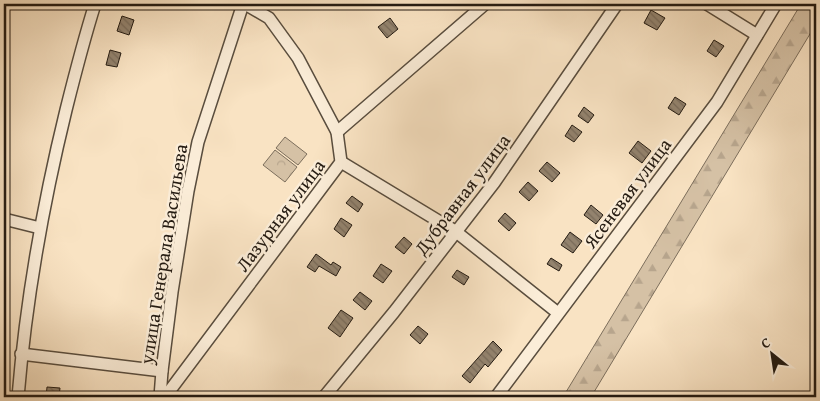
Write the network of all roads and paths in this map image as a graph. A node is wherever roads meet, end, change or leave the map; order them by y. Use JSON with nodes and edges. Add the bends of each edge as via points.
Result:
{"nodes":[{"id":1,"x":95,"y":4,"type":"edge"},
{"id":2,"x":244,"y":4,"type":"edge"},
{"id":3,"x":485,"y":4,"type":"edge"},
{"id":4,"x":618,"y":4,"type":"edge"},
{"id":5,"x":707,"y":4,"type":"edge"},
{"id":6,"x":776,"y":4,"type":"edge"},
{"id":7,"x":757,"y":35,"type":"junction"},
{"id":8,"x":337,"y":132,"type":"junction"},
{"id":9,"x":342,"y":162,"type":"junction"},
{"id":10,"x":4,"y":219,"type":"edge"},
{"id":11,"x":40,"y":228,"type":"junction"},
{"id":12,"x":455,"y":231,"type":"junction"},
{"id":13,"x":558,"y":313,"type":"junction"},
{"id":14,"x":21,"y":354,"type":"junction"},
{"id":15,"x":162,"y":371,"type":"junction"},
{"id":16,"x":18,"y":397,"type":"edge"},
{"id":17,"x":160,"y":397,"type":"edge"},
{"id":18,"x":164,"y":397,"type":"edge"},
{"id":19,"x":324,"y":397,"type":"edge"},
{"id":20,"x":496,"y":397,"type":"edge"}],
"edges":[{"from":1,"to":11,"type":"street","via":[[54,159]]},
{"from":2,"to":8,"type":"street","name":"Лазурная улица","via":[[269,18],[298,58]]},
{"from":2,"to":15,"type":"street","name":"улица Генерала Васильева","via":[[198,142],[173,282]]},
{"from":3,"to":8,"type":"street"},
{"from":4,"to":12,"type":"street","name":"Дубравная улица","via":[[494,183]]},
{"from":5,"to":7,"type":"street"},
{"from":6,"to":7,"type":"street","name":"Ясеневая улица"},
{"from":7,"to":13,"type":"street","name":"Ясеневая улица","via":[[717,102]]},
{"from":8,"to":9,"type":"street","name":"Лазурная улица"},
{"from":9,"to":12,"type":"street"},
{"from":9,"to":18,"type":"street","name":"Лазурная улица"},
{"from":10,"to":11,"type":"street"},
{"from":11,"to":14,"type":"street"},
{"from":12,"to":13,"type":"street"},
{"from":12,"to":19,"type":"street","name":"Дубравная улица"},
{"from":13,"to":20,"type":"street","name":"Ясеневая улица"},
{"from":14,"to":15,"type":"street"},
{"from":14,"to":16,"type":"street"},
{"from":15,"to":17,"type":"street","name":"улица Генерала Васильева"}]}
